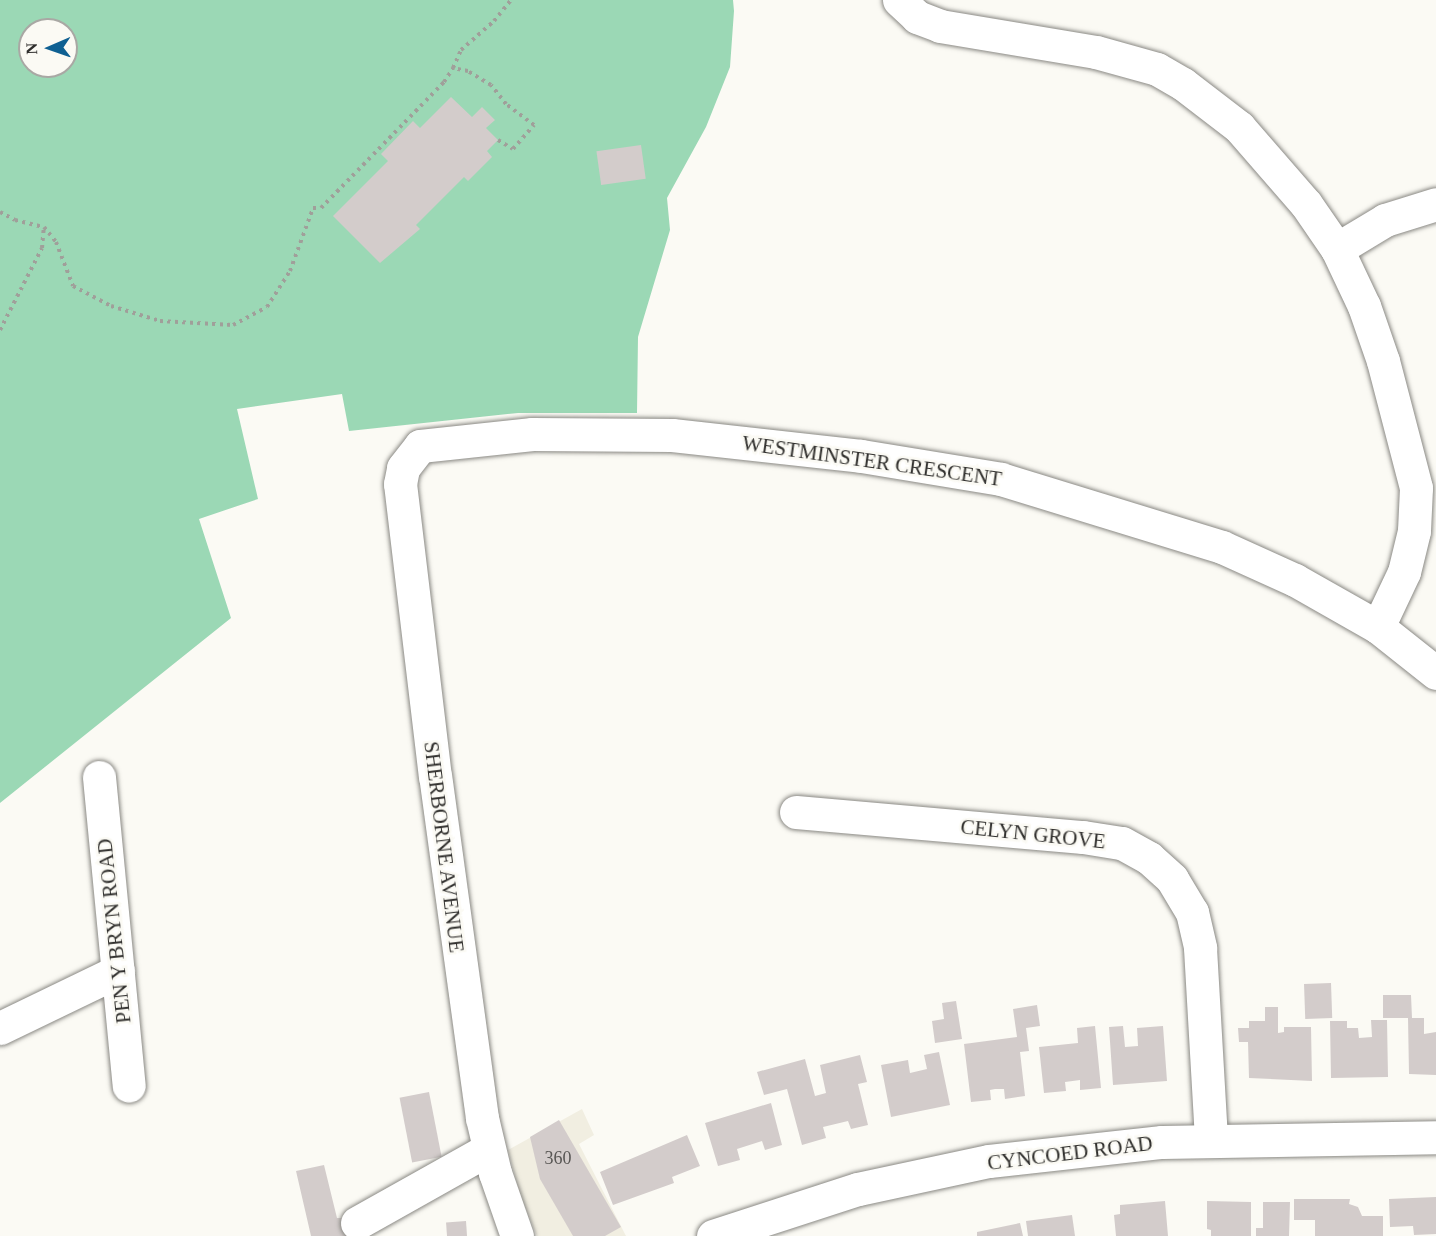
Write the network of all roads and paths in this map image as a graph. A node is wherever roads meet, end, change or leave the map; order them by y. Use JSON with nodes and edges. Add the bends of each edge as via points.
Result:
{"nodes":[{"id":1,"x":511,"y":0,"type":"edge"},
{"id":2,"x":899,"y":0,"type":"edge"},
{"id":3,"x":453,"y":68,"type":"junction"},
{"id":4,"x":498,"y":140,"type":"dead end"},
{"id":5,"x":1436,"y":204,"type":"edge"},
{"id":6,"x":0,"y":212,"type":"edge"},
{"id":7,"x":44,"y":227,"type":"junction"},
{"id":8,"x":1337,"y":249,"type":"junction"},
{"id":9,"x":0,"y":330,"type":"edge"},
{"id":10,"x":410,"y":454,"type":"joint"},
{"id":11,"x":1378,"y":627,"type":"junction"},
{"id":12,"x":1436,"y":673,"type":"edge"},
{"id":13,"x":99,"y":777,"type":"dead end"},
{"id":14,"x":796,"y":813,"type":"dead end"},
{"id":15,"x":118,"y":971,"type":"junction"},
{"id":16,"x":0,"y":1028,"type":"edge"},
{"id":17,"x":129,"y":1086,"type":"dead end"},
{"id":18,"x":1436,"y":1137,"type":"edge"},
{"id":19,"x":1211,"y":1140,"type":"junction"},
{"id":20,"x":489,"y":1149,"type":"junction"},
{"id":21,"x":357,"y":1223,"type":"dead end"},
{"id":22,"x":517,"y":1236,"type":"edge"},
{"id":23,"x":713,"y":1236,"type":"edge"}],
"edges":[{"from":1,"to":3,"type":"path","via":[[461,50]]},
{"from":2,"to":8,"type":"street","via":[[917,17],[940,26],[1126,58],[1183,84],[1246,135],[1306,204]]},
{"from":3,"to":4,"type":"path","via":[[468,71],[491,85],[506,104],[534,125],[513,149]]},
{"from":3,"to":7,"type":"path","via":[[444,82],[321,208],[313,208],[290,271],[267,307],[233,325],[160,321],[111,306],[73,286],[56,242]]},
{"from":5,"to":8,"type":"street","via":[[1385,219]]},
{"from":6,"to":7,"type":"path"},
{"from":7,"to":9,"type":"path","via":[[42,248]]},
{"from":8,"to":11,"type":"street","via":[[1364,306],[1383,361],[1416,488],[1414,531],[1404,572]]},
{"from":10,"to":11,"type":"street","name":"WESTMINSTER CRESCENT","via":[[420,446],[493,436],[603,433],[718,439],[925,465],[1001,479],[1222,548],[1295,580]]},
{"from":10,"to":20,"type":"street","name":"SHERBORNE AVENUE","via":[[400,484],[466,1023]]},
{"from":11,"to":12,"type":"street","name":"WESTMINSTER CRESCENT"},
{"from":13,"to":15,"type":"street","name":"PEN Y BRYN ROAD"},
{"from":14,"to":19,"type":"street","name":"CELYN GROVE","via":[[1083,837],[1122,843],[1149,858],[1172,879],[1192,912],[1200,948]]},
{"from":15,"to":16,"type":"street"},
{"from":15,"to":17,"type":"street","name":"PEN Y BRYN ROAD"},
{"from":18,"to":19,"type":"street","name":"CYNCOED ROAD"},
{"from":19,"to":23,"type":"street","name":"CYNCOED ROAD","via":[[989,1161],[858,1189]]},
{"from":20,"to":21,"type":"street"},
{"from":20,"to":22,"type":"street","name":"SHERBORNE AVENUE"}]}
